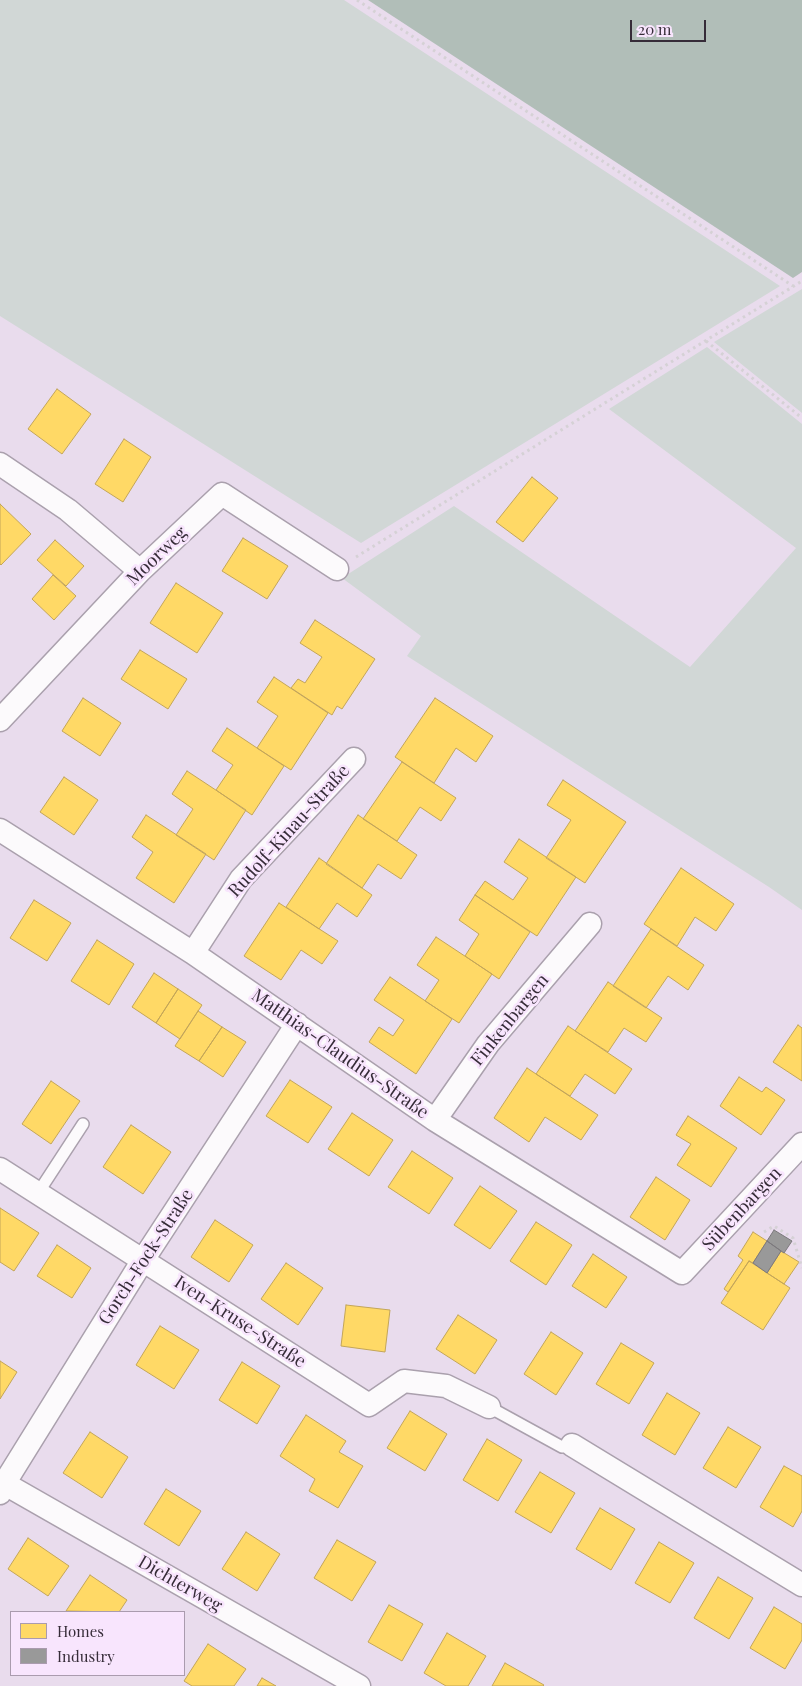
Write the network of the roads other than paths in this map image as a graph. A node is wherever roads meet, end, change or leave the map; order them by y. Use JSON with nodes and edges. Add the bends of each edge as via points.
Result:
{"nodes":[{"id":1,"x":0,"y":464,"type":"edge"},
{"id":2,"x":337,"y":570,"type":"road end"},
{"id":3,"x":140,"y":571,"type":"junction"},
{"id":4,"x":0,"y":720,"type":"edge"},
{"id":5,"x":354,"y":759,"type":"dead end"},
{"id":6,"x":0,"y":830,"type":"edge"},
{"id":7,"x":590,"y":924,"type":"dead end"},
{"id":8,"x":193,"y":953,"type":"junction"},
{"id":9,"x":298,"y":1024,"type":"junction"},
{"id":10,"x":434,"y":1120,"type":"junction"},
{"id":11,"x":83,"y":1124,"type":"dead end"},
{"id":12,"x":802,"y":1144,"type":"edge"},
{"id":13,"x":0,"y":1169,"type":"edge"},
{"id":14,"x":38,"y":1193,"type":"junction"},
{"id":15,"x":143,"y":1260,"type":"junction"},
{"id":16,"x":682,"y":1273,"type":"joint"},
{"id":17,"x":489,"y":1407,"type":"joint"},
{"id":18,"x":572,"y":1445,"type":"joint"},
{"id":19,"x":1,"y":1486,"type":"edge"},
{"id":20,"x":802,"y":1584,"type":"edge"},
{"id":21,"x":359,"y":1686,"type":"edge"}],
"edges":[{"from":1,"to":3,"type":"street","via":[[68,510]]},
{"from":2,"to":3,"type":"street","name":"Moorweg","via":[[222,494]]},
{"from":3,"to":4,"type":"street","name":"Moorweg"},
{"from":5,"to":8,"type":"street","name":"Rudolf-Kinau-Straße","via":[[241,879]]},
{"from":6,"to":8,"type":"street","name":"Matthias-Claudius-Straße"},
{"from":7,"to":10,"type":"street","name":"Finkenbargen","via":[[488,1044]]},
{"from":8,"to":9,"type":"street","name":"Matthias-Claudius-Straße"},
{"from":9,"to":10,"type":"street","name":"Matthias-Claudius-Straße"},
{"from":9,"to":15,"type":"street","name":"Gorch-Fock-Straße"},
{"from":10,"to":16,"type":"street","name":"Matthias-Claudius-Straße"},
{"from":11,"to":14,"type":"lane"},
{"from":12,"to":16,"type":"street","name":"Sübenbargen"},
{"from":13,"to":14,"type":"street","name":"Iven-Kruse-Straße"},
{"from":14,"to":15,"type":"street","name":"Iven-Kruse-Straße"},
{"from":15,"to":17,"type":"street","name":"Iven-Kruse-Straße","via":[[369,1405],[404,1381],[446,1386]]},
{"from":15,"to":19,"type":"street","name":"Gorch-Fock-Straße"},
{"from":17,"to":18,"type":"lane","via":[[562,1447]]},
{"from":18,"to":20,"type":"street"},
{"from":19,"to":21,"type":"street","name":"Dichterweg"}]}
